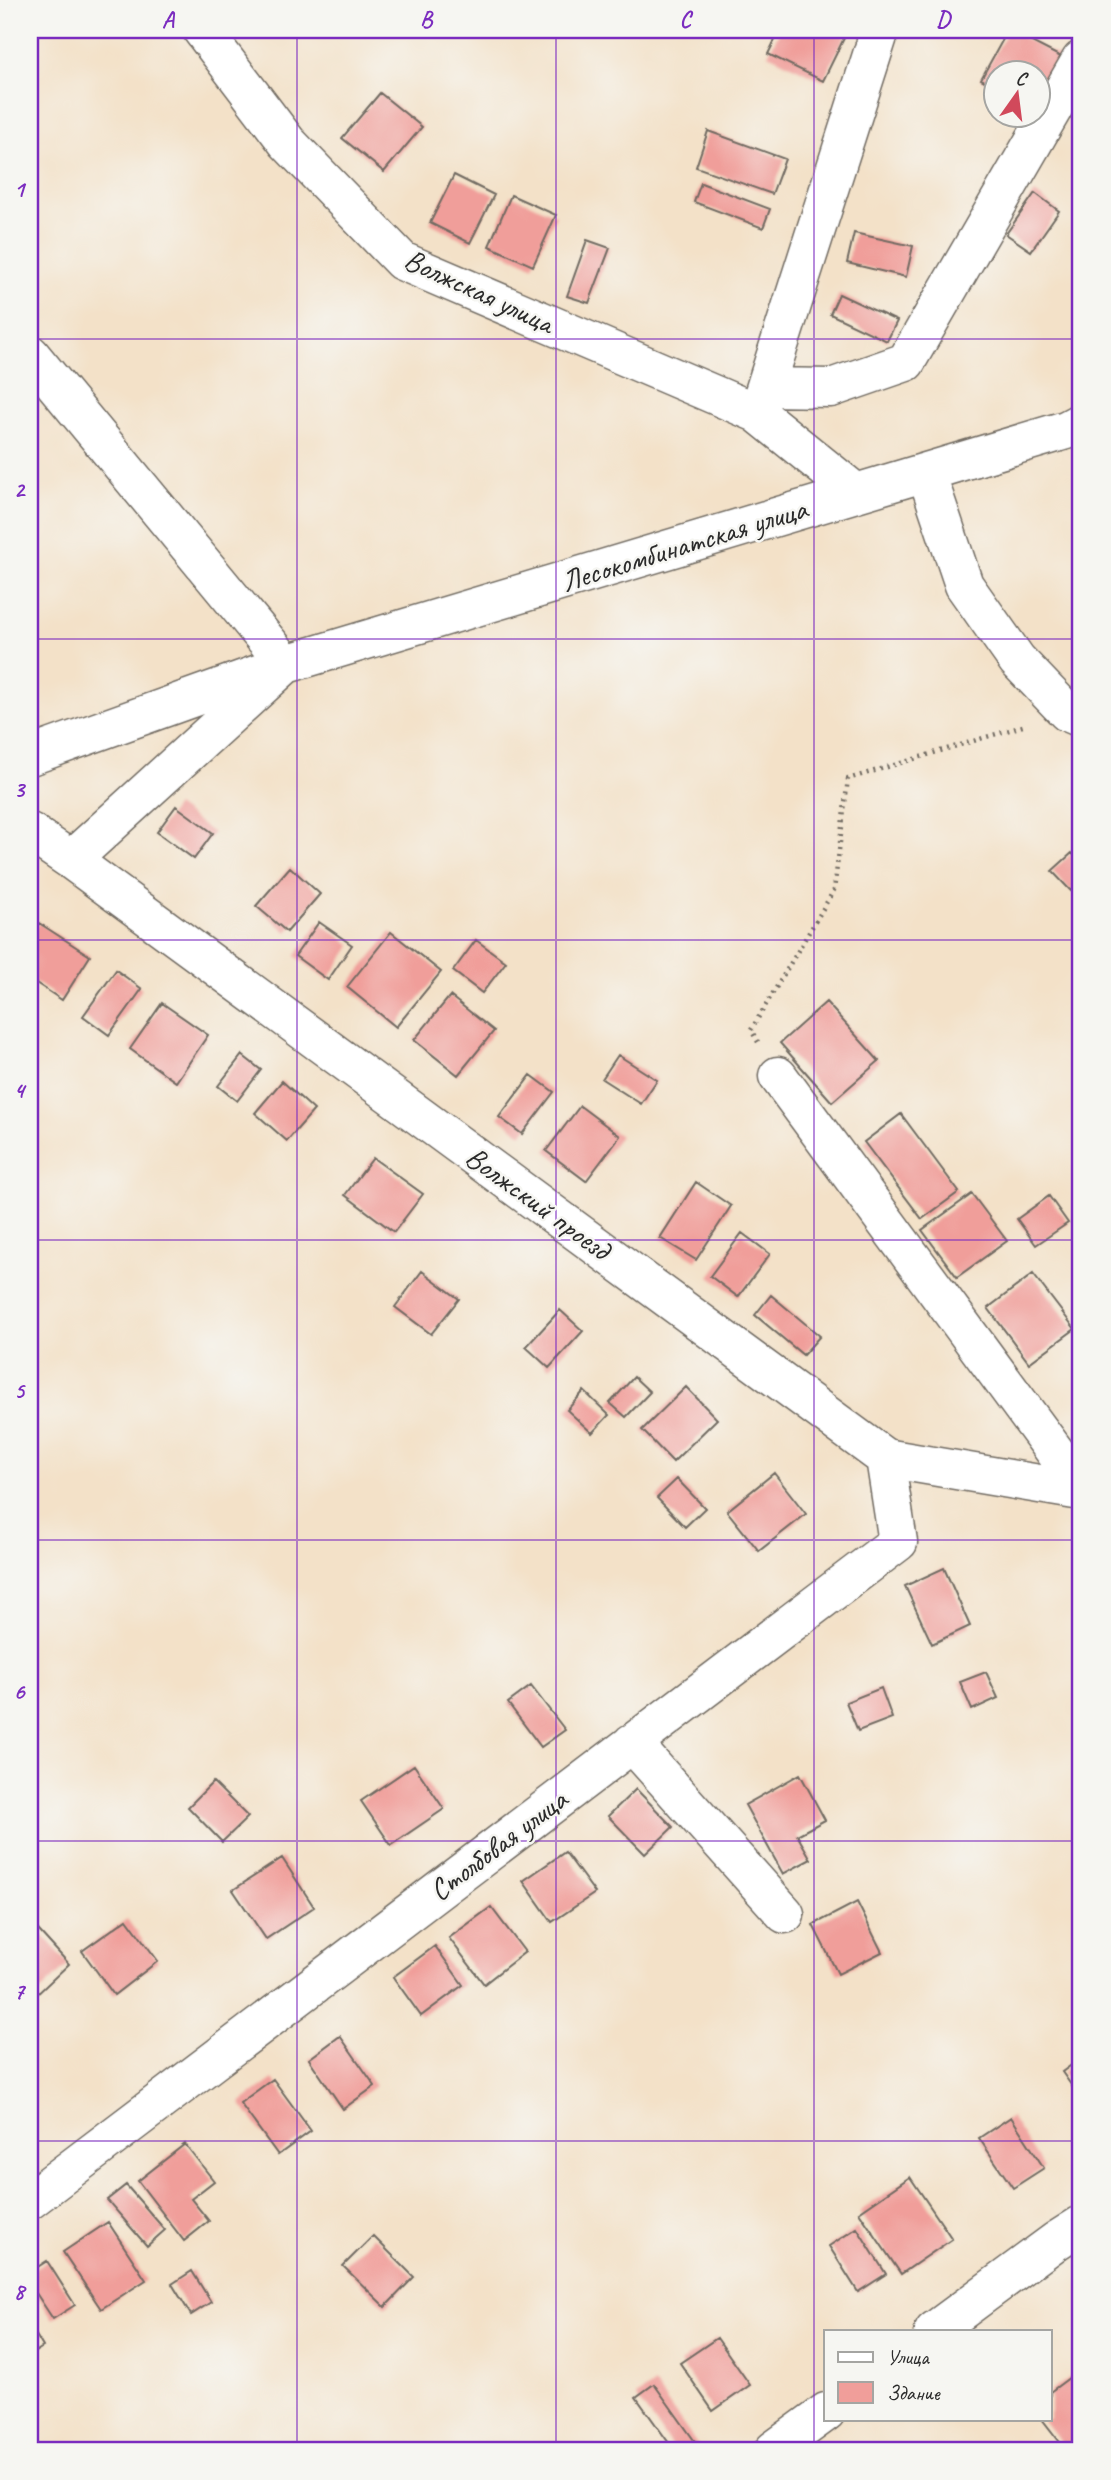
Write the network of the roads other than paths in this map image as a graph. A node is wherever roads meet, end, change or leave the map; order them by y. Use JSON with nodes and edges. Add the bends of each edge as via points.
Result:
{"nodes":[{"id":1,"x":202,"y":30,"type":"edge"},
{"id":2,"x":880,"y":30,"type":"edge"},
{"id":3,"x":1081,"y":60,"type":"edge"},
{"id":4,"x":30,"y":354,"type":"edge"},
{"id":5,"x":762,"y":400,"type":"junction"},
{"id":6,"x":1081,"y":422,"type":"edge"},
{"id":7,"x":926,"y":472,"type":"junction"},
{"id":8,"x":856,"y":493,"type":"junction"},
{"id":9,"x":286,"y":664,"type":"junction"},
{"id":10,"x":1074,"y":715,"type":"edge"},
{"id":11,"x":30,"y":756,"type":"edge"},
{"id":12,"x":30,"y":832,"type":"edge"},
{"id":13,"x":71,"y":860,"type":"junction"},
{"id":14,"x":778,"y":1076,"type":"road end"},
{"id":15,"x":885,"y":1458,"type":"junction"},
{"id":16,"x":1081,"y":1489,"type":"edge"},
{"id":17,"x":632,"y":1744,"type":"junction"},
{"id":18,"x":785,"y":1914,"type":"dead end"},
{"id":19,"x":30,"y":2200,"type":"edge"},
{"id":20,"x":1081,"y":2225,"type":"edge"},
{"id":21,"x":935,"y":2330,"type":"edge"},
{"id":22,"x":824,"y":2413,"type":"edge"},
{"id":23,"x":774,"y":2450,"type":"edge"}],
"edges":[{"from":1,"to":5,"type":"street","name":"Волжская улица","via":[[288,142],[401,261]]},
{"from":2,"to":5,"type":"street"},
{"from":3,"to":5,"type":"street","via":[[906,362],[831,388]]},
{"from":4,"to":9,"type":"street"},
{"from":5,"to":8,"type":"street","name":"Волжская улица"},
{"from":6,"to":7,"type":"street","name":"Лесокомбинатская улица"},
{"from":7,"to":8,"type":"street","name":"Лесокомбинатская улица"},
{"from":7,"to":10,"type":"street","via":[[964,585],[1017,660]]},
{"from":8,"to":9,"type":"street","name":"Лесокомбинатская улица"},
{"from":9,"to":11,"type":"street","name":"Лесокомбинатская улица"},
{"from":9,"to":13,"type":"street"},
{"from":12,"to":13,"type":"street","name":"Волжский проезд"},
{"from":13,"to":15,"type":"street","name":"Волжский проезд"},
{"from":14,"to":16,"type":"street"},
{"from":15,"to":16,"type":"street","name":"Волжский проезд"},
{"from":15,"to":17,"type":"street","name":"Столбовая улица","via":[[898,1542]]},
{"from":17,"to":18,"type":"street"},
{"from":17,"to":19,"type":"street","name":"Столбовая улица"},
{"from":20,"to":21,"type":"street"},
{"from":22,"to":23,"type":"street"}]}
